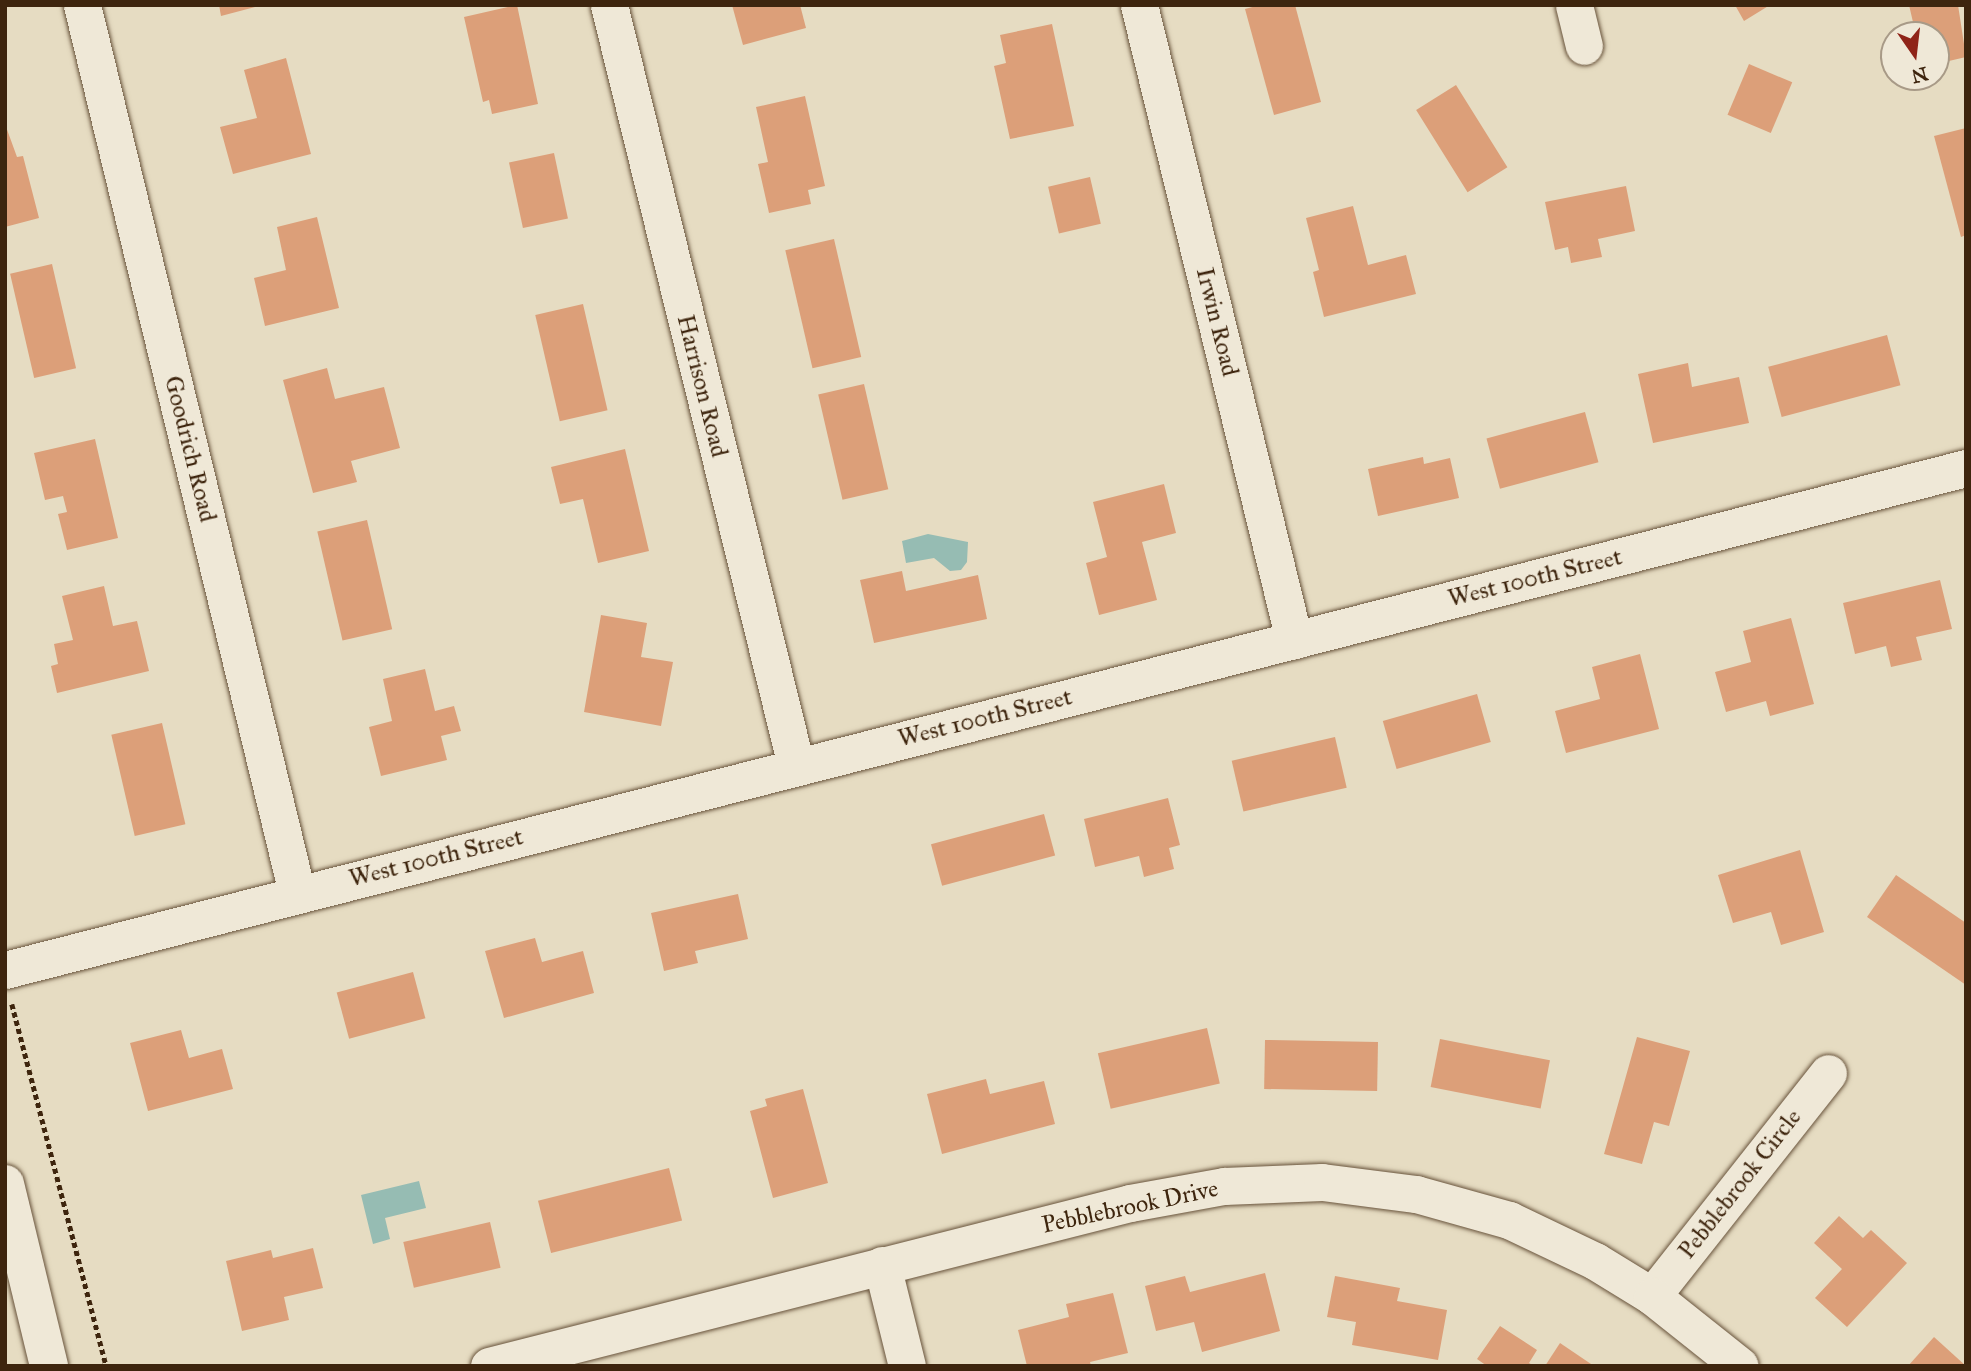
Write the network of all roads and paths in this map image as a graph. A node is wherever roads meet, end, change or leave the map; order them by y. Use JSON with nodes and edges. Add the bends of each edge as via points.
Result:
{"nodes":[{"id":1,"x":82,"y":5,"type":"edge"},
{"id":2,"x":609,"y":5,"type":"edge"},
{"id":3,"x":1139,"y":5,"type":"edge"},
{"id":4,"x":1574,"y":5,"type":"edge"},
{"id":5,"x":1584,"y":46,"type":"dead end"},
{"id":6,"x":1966,"y":468,"type":"edge"},
{"id":7,"x":1294,"y":640,"type":"junction"},
{"id":8,"x":796,"y":766,"type":"junction"},
{"id":9,"x":297,"y":893,"type":"junction"},
{"id":10,"x":7,"y":981,"type":"edge"},
{"id":11,"x":1828,"y":1073,"type":"dead end"},
{"id":12,"x":5,"y":1184,"type":"edge"},
{"id":13,"x":882,"y":1265,"type":"junction"},
{"id":14,"x":1651,"y":1296,"type":"junction"},
{"id":15,"x":49,"y":1366,"type":"edge"},
{"id":16,"x":106,"y":1366,"type":"edge"},
{"id":17,"x":489,"y":1366,"type":"edge"},
{"id":18,"x":907,"y":1366,"type":"edge"},
{"id":19,"x":1740,"y":1366,"type":"edge"}],
"edges":[{"from":1,"to":9,"type":"street","name":"Goodrich Road"},
{"from":2,"to":8,"type":"street","name":"Harrison Road"},
{"from":3,"to":7,"type":"street","name":"Irwin Road"},
{"from":4,"to":5,"type":"street"},
{"from":6,"to":7,"type":"street","name":"West 100th Street"},
{"from":7,"to":8,"type":"street","name":"West 100th Street"},
{"from":8,"to":9,"type":"street","name":"West 100th Street"},
{"from":9,"to":10,"type":"street","name":"West 100th Street"},
{"from":10,"to":16,"type":"path"},
{"from":11,"to":14,"type":"street","name":"Pebblebrook Circle"},
{"from":12,"to":15,"type":"main road"},
{"from":13,"to":14,"type":"street","name":"Pebblebrook Drive","via":[[1130,1203],[1224,1186],[1322,1182],[1416,1194],[1509,1220],[1595,1261]]},
{"from":13,"to":17,"type":"street","name":"Pebblebrook Drive"},
{"from":13,"to":18,"type":"street"},
{"from":14,"to":19,"type":"street","name":"Pebblebrook Drive"}]}
